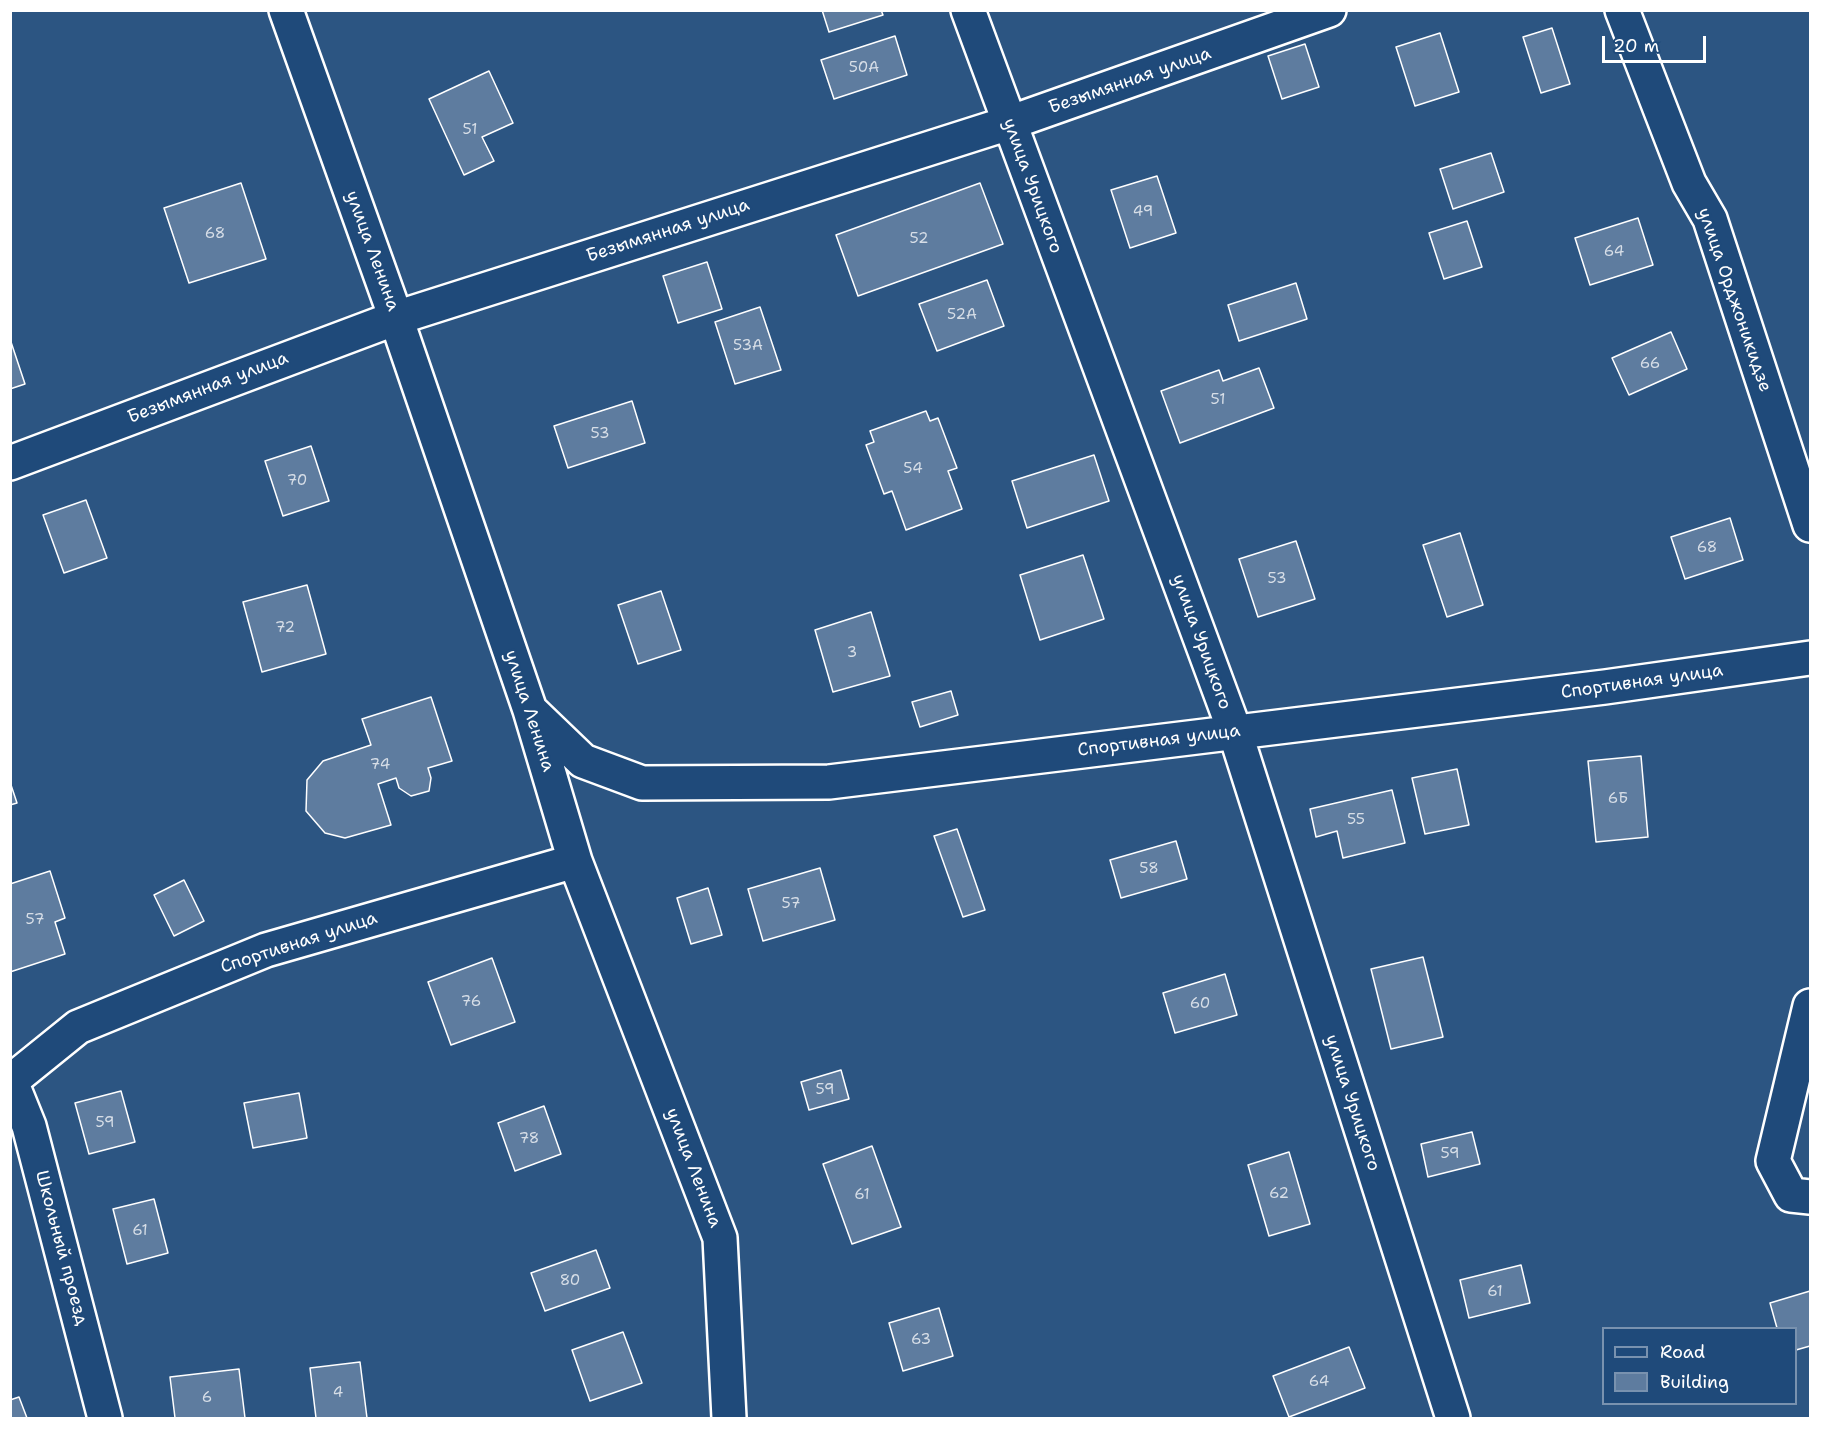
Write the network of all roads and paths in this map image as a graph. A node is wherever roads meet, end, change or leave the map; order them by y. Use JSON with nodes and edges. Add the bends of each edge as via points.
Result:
{"nodes":[{"id":1,"x":286,"y":10,"type":"edge"},
{"id":2,"x":968,"y":10,"type":"edge"},
{"id":3,"x":1329,"y":10,"type":"edge"},
{"id":4,"x":1622,"y":10,"type":"edge"},
{"id":5,"x":1009,"y":123,"type":"junction"},
{"id":6,"x":396,"y":318,"type":"junction"},
{"id":7,"x":10,"y":463,"type":"edge"},
{"id":8,"x":1810,"y":525,"type":"edge"},
{"id":9,"x":1810,"y":658,"type":"edge"},
{"id":10,"x":530,"y":710,"type":"junction"},
{"id":11,"x":1234,"y":732,"type":"junction"},
{"id":12,"x":575,"y":861,"type":"junction"},
{"id":13,"x":1810,"y":1006,"type":"edge"},
{"id":14,"x":11,"y":1081,"type":"edge"},
{"id":15,"x":1801,"y":1196,"type":"edge"},
{"id":16,"x":105,"y":1419,"type":"edge"},
{"id":17,"x":729,"y":1419,"type":"edge"},
{"id":18,"x":1453,"y":1419,"type":"edge"}],
"edges":[{"from":1,"to":6,"type":"street","name":"улица Ленина"},
{"from":2,"to":5,"type":"street","name":"улица Урицкого"},
{"from":3,"to":5,"type":"street","name":"Безымянная улица"},
{"from":4,"to":8,"type":"street","name":"улица Орджоникидзе","via":[[1689,183],[1710,219]]},
{"from":5,"to":6,"type":"street","name":"Безымянная улица"},
{"from":5,"to":11,"type":"street","name":"улица Урицкого"},
{"from":6,"to":7,"type":"street","name":"Безымянная улица"},
{"from":6,"to":10,"type":"street","name":"улица Ленина"},
{"from":9,"to":11,"type":"street","name":"Спортивная улица"},
{"from":10,"to":11,"type":"street","name":"Спортивная улица","via":[[584,761],[642,783],[829,782]]},
{"from":10,"to":12,"type":"street","name":"улица Ленина"},
{"from":11,"to":18,"type":"street","name":"улица Урицкого"},
{"from":12,"to":14,"type":"street","name":"Спортивная улица","via":[[266,950],[78,1027]]},
{"from":12,"to":17,"type":"street","name":"улица Ленина","via":[[720,1238]]},
{"from":13,"to":15,"type":"street","via":[[1773,1161]]},
{"from":14,"to":16,"type":"street","name":"Школьный проезд","via":[[29,1126]]}]}
